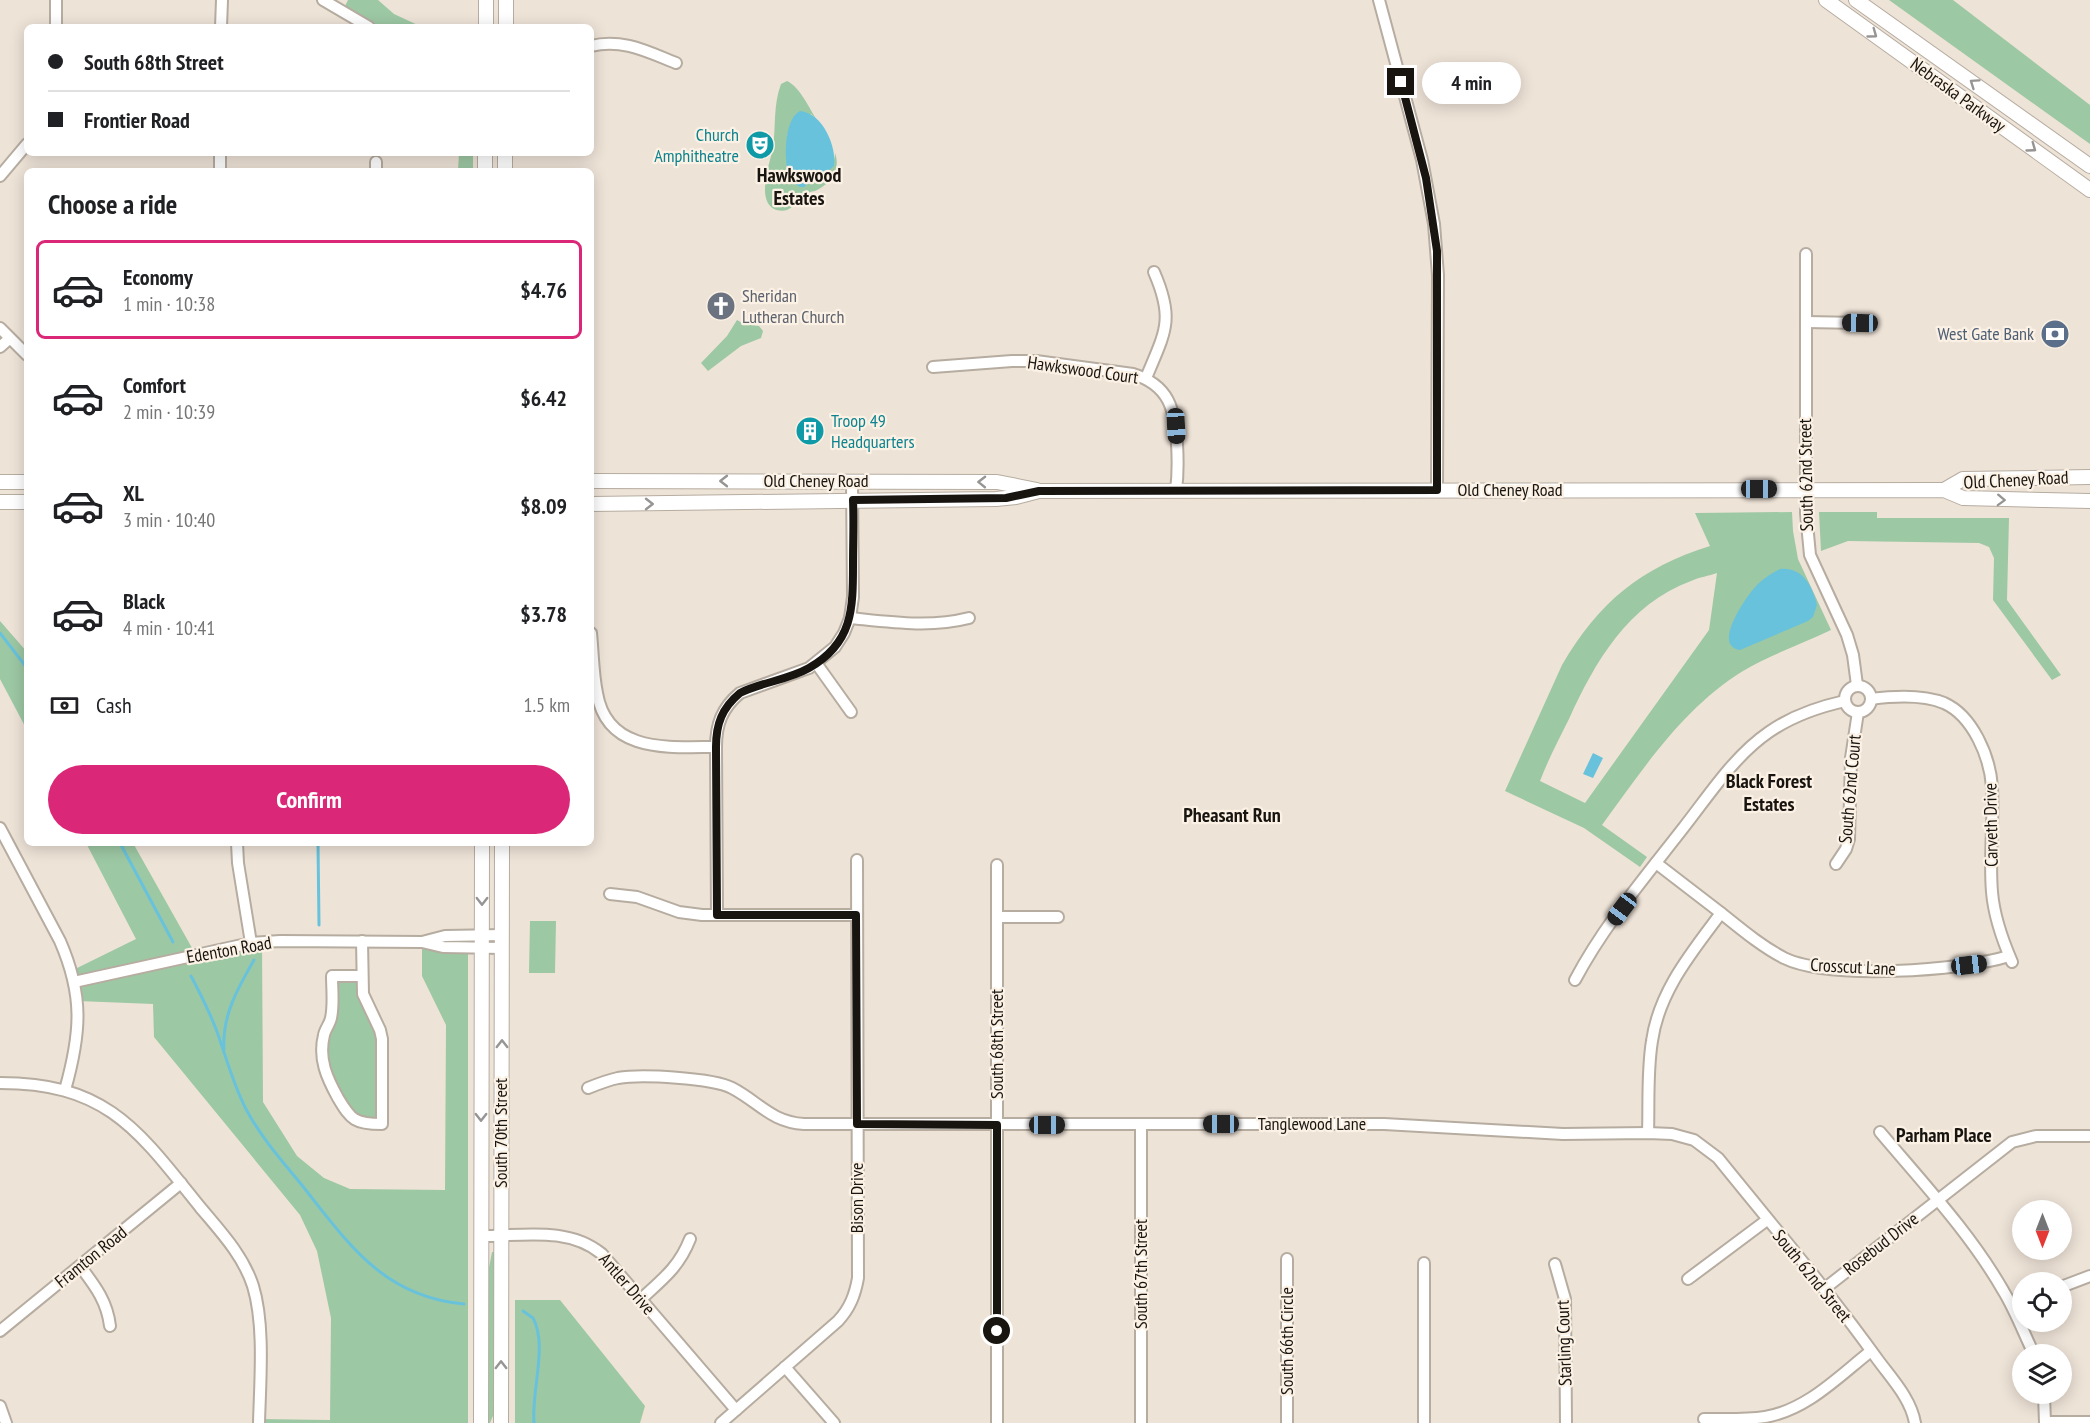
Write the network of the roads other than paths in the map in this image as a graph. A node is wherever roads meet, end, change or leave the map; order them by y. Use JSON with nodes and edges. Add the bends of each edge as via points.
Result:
{"nodes":[{"id":1,"x":56,"y":0,"type":"edge"},
{"id":2,"x":222,"y":0,"type":"edge"},
{"id":3,"x":323,"y":0,"type":"edge"},
{"id":4,"x":486,"y":0,"type":"edge"},
{"id":5,"x":506,"y":0,"type":"edge"},
{"id":6,"x":1378,"y":0,"type":"edge"},
{"id":7,"x":1826,"y":0,"type":"edge"},
{"id":8,"x":1856,"y":0,"type":"edge"},
{"id":9,"x":342,"y":12,"type":"junction"},
{"id":10,"x":56,"y":24,"type":"edge"},
{"id":11,"x":221,"y":24,"type":"edge"},
{"id":12,"x":354,"y":24,"type":"edge"},
{"id":13,"x":364,"y":24,"type":"edge"},
{"id":14,"x":486,"y":24,"type":"edge"},
{"id":15,"x":506,"y":24,"type":"edge"},
{"id":16,"x":594,"y":45,"type":"edge"},
{"id":17,"x":676,"y":63,"type":"dead end"},
{"id":18,"x":24,"y":148,"type":"edge"},
{"id":19,"x":2090,"y":166,"type":"edge"},
{"id":20,"x":0,"y":176,"type":"edge"},
{"id":21,"x":2090,"y":190,"type":"edge"},
{"id":22,"x":1806,"y":254,"type":"dead end"},
{"id":23,"x":1154,"y":272,"type":"dead end"},
{"id":24,"x":1806,"y":322,"type":"junction"},
{"id":25,"x":1860,"y":323,"type":"dead end"},
{"id":26,"x":0,"y":328,"type":"edge"},
{"id":27,"x":9,"y":339,"type":"junction"},
{"id":28,"x":0,"y":347,"type":"edge"},
{"id":29,"x":24,"y":352,"type":"edge"},
{"id":30,"x":933,"y":367,"type":"dead end"},
{"id":31,"x":1146,"y":378,"type":"junction"},
{"id":32,"x":2090,"y":477,"type":"edge"},
{"id":33,"x":594,"y":481,"type":"edge"},
{"id":34,"x":0,"y":482,"type":"edge"},
{"id":35,"x":24,"y":482,"type":"edge"},
{"id":36,"x":852,"y":482,"type":"junction"},
{"id":37,"x":1806,"y":489,"type":"junction"},
{"id":38,"x":1437,"y":490,"type":"junction"},
{"id":39,"x":1944,"y":490,"type":"junction"},
{"id":40,"x":1039,"y":491,"type":"junction"},
{"id":41,"x":1176,"y":491,"type":"junction"},
{"id":42,"x":853,"y":500,"type":"junction"},
{"id":43,"x":2090,"y":501,"type":"edge"},
{"id":44,"x":0,"y":502,"type":"edge"},
{"id":45,"x":24,"y":502,"type":"edge"},
{"id":46,"x":594,"y":504,"type":"edge"},
{"id":47,"x":850,"y":618,"type":"junction"},
{"id":48,"x":969,"y":618,"type":"dead end"},
{"id":49,"x":816,"y":663,"type":"junction"},
{"id":50,"x":594,"y":664,"type":"edge"},
{"id":51,"x":1857,"y":686,"type":"junction"},
{"id":52,"x":1871,"y":699,"type":"junction"},
{"id":53,"x":1845,"y":701,"type":"junction"},
{"id":54,"x":851,"y":712,"type":"dead end"},
{"id":55,"x":1858,"y":712,"type":"junction"},
{"id":56,"x":716,"y":747,"type":"junction"},
{"id":57,"x":0,"y":828,"type":"edge"},
{"id":58,"x":237,"y":846,"type":"edge"},
{"id":59,"x":482,"y":846,"type":"edge"},
{"id":60,"x":502,"y":846,"type":"edge"},
{"id":61,"x":857,"y":860,"type":"dead end"},
{"id":62,"x":1656,"y":863,"type":"junction"},
{"id":63,"x":1836,"y":864,"type":"dead end"},
{"id":64,"x":997,"y":865,"type":"dead end"},
{"id":65,"x":610,"y":894,"type":"dead end"},
{"id":66,"x":1721,"y":913,"type":"junction"},
{"id":67,"x":717,"y":915,"type":"junction"},
{"id":68,"x":856,"y":915,"type":"junction"},
{"id":69,"x":997,"y":917,"type":"junction"},
{"id":70,"x":1059,"y":917,"type":"dead end"},
{"id":71,"x":362,"y":941,"type":"junction"},
{"id":72,"x":482,"y":941,"type":"junction"},
{"id":73,"x":502,"y":941,"type":"junction"},
{"id":74,"x":251,"y":943,"type":"junction"},
{"id":75,"x":2011,"y":959,"type":"joint"},
{"id":76,"x":362,"y":976,"type":"junction"},
{"id":77,"x":1575,"y":980,"type":"dead end"},
{"id":78,"x":74,"y":982,"type":"junction"},
{"id":79,"x":0,"y":1083,"type":"edge"},
{"id":80,"x":588,"y":1088,"type":"dead end"},
{"id":81,"x":65,"y":1090,"type":"junction"},
{"id":82,"x":857,"y":1124,"type":"junction"},
{"id":83,"x":1141,"y":1124,"type":"junction"},
{"id":84,"x":997,"y":1125,"type":"junction"},
{"id":85,"x":1880,"y":1132,"type":"dead end"},
{"id":86,"x":1648,"y":1133,"type":"junction"},
{"id":87,"x":2090,"y":1136,"type":"edge"},
{"id":88,"x":1694,"y":1140,"type":"joint"},
{"id":89,"x":181,"y":1184,"type":"junction"},
{"id":90,"x":1937,"y":1199,"type":"junction"},
{"id":91,"x":1767,"y":1220,"type":"junction"},
{"id":92,"x":481,"y":1236,"type":"junction"},
{"id":93,"x":501,"y":1236,"type":"junction"},
{"id":94,"x":690,"y":1239,"type":"dead end"},
{"id":95,"x":1287,"y":1259,"type":"dead end"},
{"id":96,"x":1424,"y":1263,"type":"dead end"},
{"id":97,"x":1555,"y":1264,"type":"dead end"},
{"id":98,"x":80,"y":1266,"type":"junction"},
{"id":99,"x":2090,"y":1276,"type":"edge"},
{"id":100,"x":1688,"y":1279,"type":"dead end"},
{"id":101,"x":2072,"y":1283,"type":"edge"},
{"id":102,"x":1824,"y":1289,"type":"junction"},
{"id":103,"x":641,"y":1299,"type":"junction"},
{"id":104,"x":2012,"y":1300,"type":"edge"},
{"id":105,"x":110,"y":1326,"type":"dead end"},
{"id":106,"x":0,"y":1331,"type":"edge"},
{"id":107,"x":1871,"y":1351,"type":"junction"},
{"id":108,"x":785,"y":1367,"type":"junction"},
{"id":109,"x":2044,"y":1404,"type":"edge"},
{"id":110,"x":0,"y":1406,"type":"edge"},
{"id":111,"x":736,"y":1410,"type":"junction"},
{"id":112,"x":1704,"y":1419,"type":"dead end"},
{"id":113,"x":2045,"y":1422,"type":"edge"},
{"id":114,"x":2090,"y":1422,"type":"edge"},
{"id":115,"x":6,"y":1423,"type":"edge"},
{"id":116,"x":259,"y":1423,"type":"edge"},
{"id":117,"x":481,"y":1423,"type":"edge"},
{"id":118,"x":501,"y":1423,"type":"edge"},
{"id":119,"x":721,"y":1423,"type":"edge"},
{"id":120,"x":834,"y":1423,"type":"edge"},
{"id":121,"x":997,"y":1423,"type":"edge"},
{"id":122,"x":1141,"y":1423,"type":"edge"},
{"id":123,"x":1287,"y":1423,"type":"edge"},
{"id":124,"x":1424,"y":1423,"type":"edge"},
{"id":125,"x":1566,"y":1423,"type":"edge"},
{"id":126,"x":1915,"y":1423,"type":"edge"}],
"edges":[{"from":1,"to":10,"type":"street"},
{"from":2,"to":11,"type":"street"},
{"from":3,"to":9,"type":"street"},
{"from":4,"to":14,"type":"main road"},
{"from":5,"to":15,"type":"main road"},
{"from":6,"to":38,"type":"street","via":[[1422,160],[1434,224],[1438,275]]},
{"from":7,"to":21,"type":"main road","name":"Nebraska Parkway","one_way":true},
{"from":19,"to":8,"type":"main road","name":"Nebraska Parkway","one_way":true},
{"from":9,"to":12,"type":"street"},
{"from":9,"to":13,"type":"street"},
{"from":16,"to":17,"type":"street","via":[[624,44]]},
{"from":18,"to":20,"type":"street"},
{"from":22,"to":24,"type":"street","name":"South 62nd Street"},
{"from":23,"to":31,"type":"street","via":[[1164,296],[1167,318]]},
{"from":24,"to":25,"type":"street"},
{"from":24,"to":37,"type":"street","name":"South 62nd Street"},
{"from":26,"to":27,"type":"street"},
{"from":27,"to":28,"type":"street"},
{"from":27,"to":29,"type":"street"},
{"from":30,"to":31,"type":"street","name":"Hawkswood Court","via":[[1036,361]]},
{"from":31,"to":41,"type":"street","name":"Hawkswood Court","via":[[1163,393],[1174,414]]},
{"from":32,"to":39,"type":"main road","name":"Old Cheney Road","via":[[1963,479]]},
{"from":36,"to":33,"type":"main road","name":"Old Cheney Road","one_way":true},
{"from":34,"to":35,"type":"main road"},
{"from":40,"to":36,"type":"main road","name":"Old Cheney Road","one_way":true,"via":[[997,482]]},
{"from":36,"to":42,"type":"street"},
{"from":37,"to":38,"type":"main road","name":"Old Cheney Road"},
{"from":37,"to":39,"type":"main road","name":"Old Cheney Road"},
{"from":37,"to":51,"type":"street","name":"South 62nd Street","via":[[1809,550],[1847,635]]},
{"from":38,"to":41,"type":"main road","name":"Old Cheney Road"},
{"from":39,"to":43,"type":"main road","name":"Old Cheney Road","one_way":true,"via":[[1963,498]]},
{"from":40,"to":41,"type":"main road","name":"Old Cheney Road"},
{"from":40,"to":42,"type":"main road","name":"Old Cheney Road","via":[[1006,498]]},
{"from":46,"to":42,"type":"main road","name":"Old Cheney Road","one_way":true},
{"from":42,"to":47,"type":"street"},
{"from":44,"to":45,"type":"main road"},
{"from":47,"to":48,"type":"street","via":[[926,624]]},
{"from":47,"to":49,"type":"street","via":[[841,638]]},
{"from":49,"to":54,"type":"street"},
{"from":49,"to":56,"type":"street","via":[[751,688],[731,700],[719,720]]},
{"from":50,"to":56,"type":"street","via":[[601,709],[616,729],[646,745]]},
{"from":51,"to":52,"type":"street","via":[[1865,688]]},
{"from":51,"to":53,"type":"street","via":[[1849,689]]},
{"from":52,"to":55,"type":"street","via":[[1866,709]]},
{"from":52,"to":75,"type":"street","name":"Carveth Drive","via":[[1937,701],[1951,707],[1973,730],[1992,784],[1992,891],[1996,922]]},
{"from":53,"to":55,"type":"street"},
{"from":53,"to":62,"type":"street","via":[[1793,718],[1753,745],[1734,763]]},
{"from":55,"to":63,"type":"street","name":"South 62nd Court","via":[[1851,758],[1850,839]]},
{"from":56,"to":67,"type":"street"},
{"from":57,"to":78,"type":"street","via":[[60,940]]},
{"from":58,"to":74,"type":"street"},
{"from":59,"to":72,"type":"main road","name":"South 70th Street","one_way":true},
{"from":60,"to":73,"type":"main road","name":"South 70th Street"},
{"from":61,"to":68,"type":"street","name":"Bison Drive"},
{"from":62,"to":66,"type":"street","name":"Crosscut Lane"},
{"from":62,"to":77,"type":"street","via":[[1594,946]]},
{"from":64,"to":69,"type":"street","name":"South 68th Street"},
{"from":65,"to":67,"type":"street","via":[[637,897],[679,912]]},
{"from":66,"to":75,"type":"street","name":"Crosscut Lane","via":[[1785,958],[1828,968],[1934,969]]},
{"from":66,"to":86,"type":"street","via":[[1681,967],[1662,1005],[1652,1040]]},
{"from":67,"to":68,"type":"street"},
{"from":68,"to":82,"type":"street","name":"Bison Drive"},
{"from":69,"to":70,"type":"street"},
{"from":69,"to":84,"type":"street","name":"South 68th Street"},
{"from":71,"to":72,"type":"street","name":"Edenton Road","via":[[422,942],[445,936]]},
{"from":71,"to":74,"type":"street","name":"Edenton Road"},
{"from":71,"to":76,"type":"street"},
{"from":72,"to":73,"type":"street","name":"Edenton Road"},
{"from":72,"to":92,"type":"main road","name":"South 70th Street","one_way":true},
{"from":93,"to":73,"type":"main road","name":"South 70th Street","one_way":true},
{"from":74,"to":78,"type":"street","name":"Edenton Road"},
{"from":76,"to":76,"type":"street","via":[[363,994],[382,1039],[382,1124],[352,1119],[323,1068],[323,1039],[332,1013],[332,976]]},
{"from":78,"to":81,"type":"street","via":[[78,1001],[77,1040]]},
{"from":79,"to":81,"type":"street","via":[[31,1083]]},
{"from":80,"to":82,"type":"street","name":"Tanglewood Lane","via":[[625,1077],[712,1081],[735,1089],[779,1120]]},
{"from":81,"to":89,"type":"street","via":[[99,1104],[131,1126]]},
{"from":82,"to":84,"type":"street","name":"Tanglewood Lane"},
{"from":82,"to":108,"type":"street","name":"Bison Drive","via":[[855,1292],[838,1322]]},
{"from":83,"to":84,"type":"street","name":"Tanglewood Lane"},
{"from":83,"to":86,"type":"street","name":"Tanglewood Lane","via":[[1394,1124],[1563,1134]]},
{"from":83,"to":122,"type":"street","name":"South 67th Street"},
{"from":84,"to":121,"type":"street","name":"South 68th Street"},
{"from":85,"to":90,"type":"street"},
{"from":86,"to":88,"type":"street","name":"Tanglewood Lane"},
{"from":87,"to":90,"type":"street","name":"Rosebud Drive","via":[[2036,1136],[2012,1142]]},
{"from":88,"to":91,"type":"street","name":"South 62nd Street","via":[[1718,1158]]},
{"from":89,"to":98,"type":"street","name":"Framton Road"},
{"from":89,"to":116,"type":"street","via":[[238,1254],[253,1286],[259,1317]]},
{"from":90,"to":102,"type":"street","name":"Rosebud Drive"},
{"from":90,"to":104,"type":"street"},
{"from":91,"to":100,"type":"street"},
{"from":91,"to":102,"type":"street","name":"South 62nd Street"},
{"from":92,"to":93,"type":"street","name":"Antler Drive"},
{"from":92,"to":117,"type":"main road","name":"South 70th Street"},
{"from":93,"to":103,"type":"street","name":"Antler Drive","via":[[558,1235],[583,1241],[602,1254]]},
{"from":118,"to":93,"type":"main road","name":"South 70th Street","one_way":true},
{"from":94,"to":103,"type":"street","via":[[679,1262]]},
{"from":95,"to":123,"type":"street","name":"South 66th Circle"},
{"from":96,"to":124,"type":"street"},
{"from":97,"to":125,"type":"street","name":"Starling Court","via":[[1565,1299]]},
{"from":98,"to":105,"type":"street","via":[[105,1302]]},
{"from":98,"to":106,"type":"street","name":"Framton Road"},
{"from":99,"to":101,"type":"street"},
{"from":102,"to":107,"type":"street","name":"South 62nd Street"},
{"from":103,"to":111,"type":"street","name":"Antler Drive"},
{"from":107,"to":112,"type":"street","via":[[1794,1408],[1764,1417]]},
{"from":107,"to":126,"type":"street","name":"South 62nd Street","via":[[1906,1399]]},
{"from":108,"to":111,"type":"street","name":"Bison Drive"},
{"from":108,"to":120,"type":"street"},
{"from":109,"to":113,"type":"street"},
{"from":110,"to":115,"type":"street"},
{"from":111,"to":119,"type":"street","name":"Bison Drive"},
{"from":113,"to":114,"type":"street"}]}
